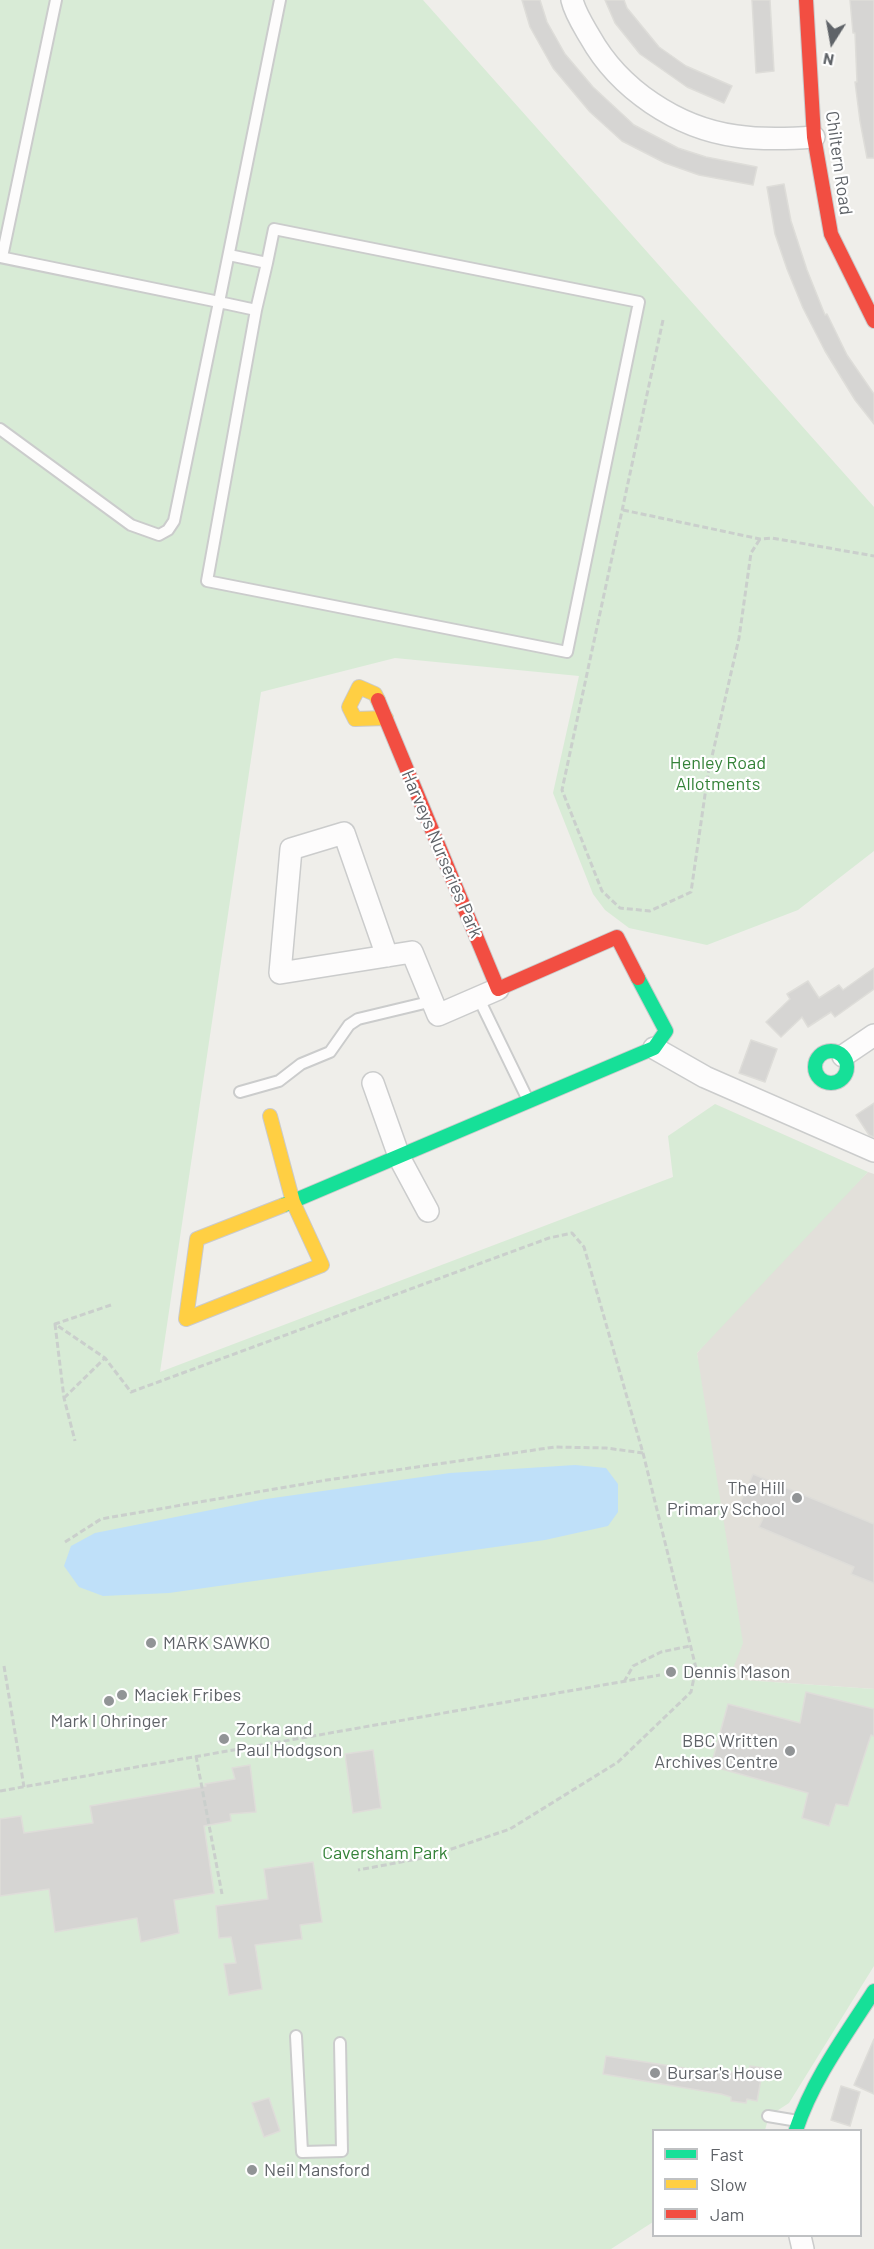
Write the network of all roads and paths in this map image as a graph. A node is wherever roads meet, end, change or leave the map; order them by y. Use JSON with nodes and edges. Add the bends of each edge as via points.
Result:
{"nodes":[{"id":1,"x":56,"y":0,"type":"edge"},
{"id":2,"x":280,"y":0,"type":"edge"},
{"id":3,"x":572,"y":0,"type":"edge"},
{"id":4,"x":806,"y":0,"type":"edge"},
{"id":5,"x":814,"y":137,"type":"junction"},
{"id":6,"x":229,"y":255,"type":"junction"},
{"id":7,"x":1,"y":257,"type":"edge"},
{"id":8,"x":267,"y":263,"type":"junction"},
{"id":9,"x":219,"y":302,"type":"junction"},
{"id":10,"x":256,"y":310,"type":"junction"},
{"id":11,"x":663,"y":320,"type":"dead end"},
{"id":12,"x":874,"y":321,"type":"edge"},
{"id":13,"x":0,"y":429,"type":"edge"},
{"id":14,"x":622,"y":510,"type":"junction"},
{"id":15,"x":760,"y":539,"type":"junction"},
{"id":16,"x":874,"y":556,"type":"edge"},
{"id":17,"x":386,"y":718,"type":"dead end"},
{"id":18,"x":387,"y":956,"type":"junction"},
{"id":19,"x":498,"y":989,"type":"junction"},
{"id":20,"x":478,"y":997,"type":"junction"},
{"id":21,"x":433,"y":1001,"type":"junction"},
{"id":22,"x":874,"y":1035,"type":"edge"},
{"id":23,"x":654,"y":1048,"type":"junction"},
{"id":24,"x":843,"y":1056,"type":"dead end"},
{"id":25,"x":373,"y":1083,"type":"dead end"},
{"id":26,"x":240,"y":1092,"type":"dead end"},
{"id":27,"x":529,"y":1103,"type":"junction"},
{"id":28,"x":270,"y":1116,"type":"dead end"},
{"id":29,"x":874,"y":1151,"type":"edge"},
{"id":30,"x":400,"y":1159,"type":"junction"},
{"id":31,"x":293,"y":1202,"type":"junction"},
{"id":32,"x":428,"y":1211,"type":"dead end"},
{"id":33,"x":111,"y":1305,"type":"dead end"},
{"id":34,"x":55,"y":1324,"type":"junction"},
{"id":35,"x":105,"y":1358,"type":"junction"},
{"id":36,"x":64,"y":1398,"type":"junction"},
{"id":37,"x":75,"y":1442,"type":"dead end"},
{"id":38,"x":643,"y":1453,"type":"junction"},
{"id":39,"x":65,"y":1542,"type":"dead end"},
{"id":40,"x":690,"y":1646,"type":"junction"},
{"id":41,"x":4,"y":1666,"type":"dead end"},
{"id":42,"x":660,"y":1675,"type":"dead end"},
{"id":43,"x":624,"y":1682,"type":"junction"},
{"id":44,"x":196,"y":1756,"type":"junction"},
{"id":45,"x":24,"y":1787,"type":"junction"},
{"id":46,"x":0,"y":1791,"type":"edge"},
{"id":47,"x":358,"y":1870,"type":"dead end"},
{"id":48,"x":222,"y":1894,"type":"dead end"},
{"id":49,"x":874,"y":1991,"type":"edge"},
{"id":50,"x":296,"y":2036,"type":"dead end"},
{"id":51,"x":340,"y":2043,"type":"dead end"},
{"id":52,"x":768,"y":2116,"type":"dead end"},
{"id":53,"x":797,"y":2126,"type":"edge"}],
"edges":[{"from":1,"to":7,"type":"lane"},
{"from":2,"to":6,"type":"lane"},
{"from":3,"to":5,"type":"street","via":[[600,55],[632,89],[684,122],[735,136]]},
{"from":4,"to":5,"type":"street","name":"Chiltern Road"},
{"from":5,"to":12,"type":"street","name":"Chiltern Road","via":[[831,234]]},
{"from":6,"to":8,"type":"lane"},
{"from":6,"to":9,"type":"lane"},
{"from":7,"to":9,"type":"lane"},
{"from":8,"to":10,"type":"lane"},
{"from":8,"to":10,"type":"lane","via":[[274,229],[639,302],[567,652],[207,582]]},
{"from":9,"to":10,"type":"lane"},
{"from":9,"to":13,"type":"lane","via":[[182,488],[168,530],[159,535],[131,525]]},
{"from":11,"to":14,"type":"path"},
{"from":14,"to":15,"type":"path"},
{"from":14,"to":15,"type":"path","via":[[562,790],[602,891],[620,909],[650,911],[691,892],[708,774],[739,638],[751,553]]},
{"from":15,"to":16,"type":"path"},
{"from":17,"to":19,"type":"street","name":"Harveys Nurseries Park"},
{"from":18,"to":18,"type":"street","via":[[280,972],[291,849],[344,834]]},
{"from":18,"to":21,"type":"street","via":[[412,952]]},
{"from":19,"to":20,"type":"street"},
{"from":19,"to":23,"type":"street","via":[[617,937],[666,1031]]},
{"from":20,"to":21,"type":"street","via":[[438,1015]]},
{"from":20,"to":27,"type":"lane"},
{"from":21,"to":26,"type":"lane","via":[[358,1019],[349,1024],[330,1052],[301,1064],[279,1081]]},
{"from":22,"to":24,"type":"street"},
{"from":23,"to":27,"type":"street"},
{"from":23,"to":29,"type":"street","via":[[705,1077]]},
{"from":25,"to":30,"type":"street"},
{"from":27,"to":30,"type":"street"},
{"from":28,"to":31,"type":"street"},
{"from":30,"to":31,"type":"street"},
{"from":30,"to":32,"type":"street"},
{"from":31,"to":31,"type":"street","via":[[322,1265],[186,1319],[197,1239]]},
{"from":33,"to":34,"type":"path"},
{"from":34,"to":35,"type":"path"},
{"from":34,"to":36,"type":"path"},
{"from":35,"to":36,"type":"path"},
{"from":35,"to":38,"type":"path","via":[[131,1392],[537,1242],[572,1233],[584,1247]]},
{"from":36,"to":37,"type":"path"},
{"from":38,"to":39,"type":"path","via":[[555,1447],[327,1480],[101,1519]]},
{"from":38,"to":40,"type":"path"},
{"from":40,"to":43,"type":"path","via":[[661,1652],[633,1666]]},
{"from":40,"to":47,"type":"path","via":[[696,1668],[691,1692],[618,1762],[510,1829],[428,1857]]},
{"from":41,"to":45,"type":"path"},
{"from":42,"to":43,"type":"path"},
{"from":43,"to":44,"type":"path"},
{"from":44,"to":45,"type":"path"},
{"from":44,"to":48,"type":"path"},
{"from":45,"to":46,"type":"path"},
{"from":49,"to":53,"type":"street","via":[[822,2071]]},
{"from":50,"to":51,"type":"lane","via":[[302,2152],[342,2151]]},
{"from":52,"to":53,"type":"lane"}]}
